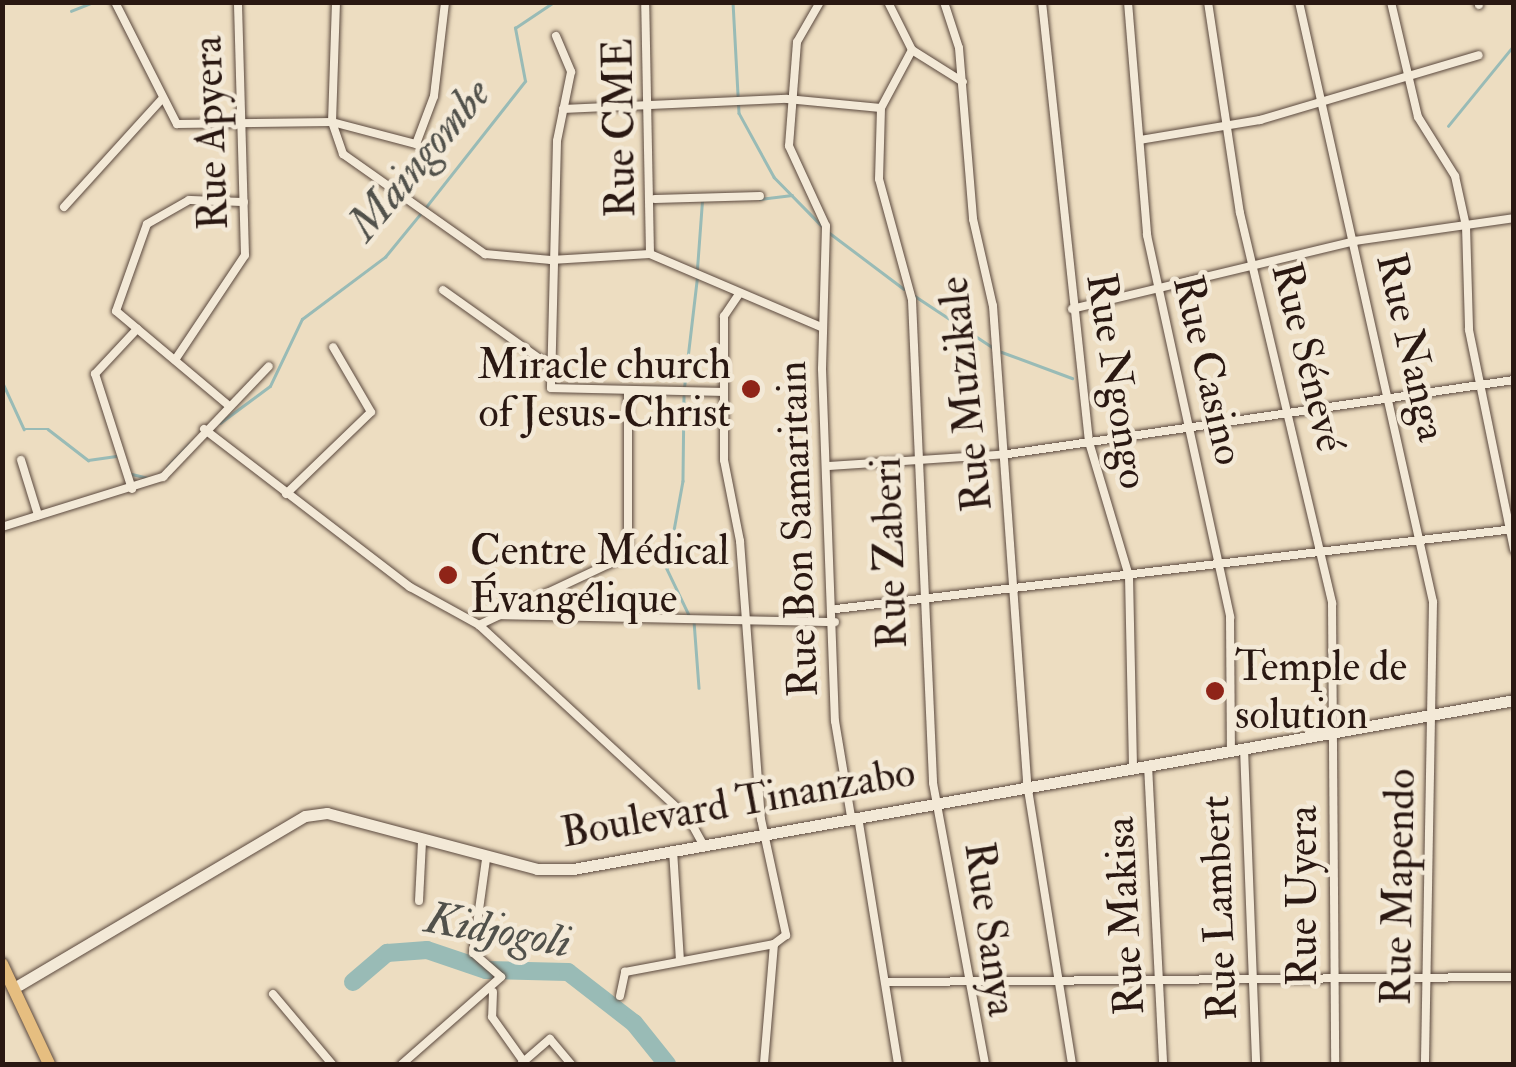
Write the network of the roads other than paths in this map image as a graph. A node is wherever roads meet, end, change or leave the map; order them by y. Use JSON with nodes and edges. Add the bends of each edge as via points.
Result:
{"nodes":[{"id":1,"x":115,"y":2,"type":"edge"},
{"id":2,"x":238,"y":2,"type":"edge"},
{"id":3,"x":336,"y":2,"type":"edge"},
{"id":4,"x":445,"y":2,"type":"edge"},
{"id":5,"x":645,"y":2,"type":"edge"},
{"id":6,"x":888,"y":2,"type":"edge"},
{"id":7,"x":944,"y":2,"type":"edge"},
{"id":8,"x":1042,"y":2,"type":"edge"},
{"id":9,"x":1128,"y":2,"type":"edge"},
{"id":10,"x":1208,"y":2,"type":"edge"},
{"id":11,"x":1299,"y":2,"type":"edge"},
{"id":12,"x":1390,"y":2,"type":"edge"},
{"id":13,"x":816,"y":4,"type":"edge"},
{"id":14,"x":556,"y":36,"type":"dead end"},
{"id":15,"x":912,"y":50,"type":"junction"},
{"id":16,"x":1480,"y":55,"type":"dead end"},
{"id":17,"x":1405,"y":73,"type":"junction"},
{"id":18,"x":962,"y":82,"type":"junction"},
{"id":19,"x":1324,"y":96,"type":"junction"},
{"id":20,"x":787,"y":99,"type":"junction"},
{"id":21,"x":161,"y":100,"type":"junction"},
{"id":22,"x":650,"y":108,"type":"junction"},
{"id":23,"x":881,"y":108,"type":"junction"},
{"id":24,"x":563,"y":109,"type":"junction"},
{"id":25,"x":242,"y":118,"type":"junction"},
{"id":26,"x":332,"y":122,"type":"junction"},
{"id":27,"x":1230,"y":122,"type":"junction"},
{"id":28,"x":1140,"y":140,"type":"junction"},
{"id":29,"x":760,"y":196,"type":"dead end"},
{"id":30,"x":655,"y":199,"type":"junction"},
{"id":31,"x":244,"y":202,"type":"junction"},
{"id":32,"x":64,"y":207,"type":"dead end"},
{"id":33,"x":1514,"y":218,"type":"edge"},
{"id":34,"x":1466,"y":226,"type":"junction"},
{"id":35,"x":1355,"y":241,"type":"junction"},
{"id":36,"x":650,"y":254,"type":"junction"},
{"id":37,"x":561,"y":258,"type":"junction"},
{"id":38,"x":1257,"y":270,"type":"junction"},
{"id":39,"x":443,"y":290,"type":"dead end"},
{"id":40,"x":1157,"y":290,"type":"junction"},
{"id":41,"x":738,"y":294,"type":"junction"},
{"id":42,"x":1072,"y":310,"type":"junction"},
{"id":43,"x":821,"y":328,"type":"junction"},
{"id":44,"x":137,"y":329,"type":"junction"},
{"id":45,"x":332,"y":347,"type":"dead end"},
{"id":46,"x":175,"y":360,"type":"junction"},
{"id":47,"x":269,"y":366,"type":"dead end"},
{"id":48,"x":550,"y":366,"type":"junction"},
{"id":49,"x":1514,"y":380,"type":"edge"},
{"id":50,"x":1480,"y":384,"type":"junction"},
{"id":51,"x":628,"y":392,"type":"junction"},
{"id":52,"x":721,"y":392,"type":"junction"},
{"id":53,"x":1392,"y":397,"type":"junction"},
{"id":54,"x":228,"y":405,"type":"junction"},
{"id":55,"x":1293,"y":410,"type":"junction"},
{"id":56,"x":1189,"y":425,"type":"junction"},
{"id":57,"x":207,"y":431,"type":"junction"},
{"id":58,"x":1089,"y":442,"type":"junction"},
{"id":59,"x":1008,"y":454,"type":"junction"},
{"id":60,"x":22,"y":460,"type":"dead end"},
{"id":61,"x":916,"y":461,"type":"junction"},
{"id":62,"x":829,"y":466,"type":"junction"},
{"id":63,"x":132,"y":489,"type":"junction"},
{"id":64,"x":286,"y":494,"type":"junction"},
{"id":65,"x":38,"y":516,"type":"junction"},
{"id":66,"x":2,"y":527,"type":"edge"},
{"id":67,"x":1513,"y":529,"type":"edge"},
{"id":68,"x":1425,"y":539,"type":"junction"},
{"id":69,"x":1514,"y":549,"type":"edge"},
{"id":70,"x":1322,"y":550,"type":"junction"},
{"id":71,"x":1222,"y":563,"type":"junction"},
{"id":72,"x":1129,"y":576,"type":"junction"},
{"id":73,"x":1014,"y":590,"type":"junction"},
{"id":74,"x":920,"y":600,"type":"junction"},
{"id":75,"x":836,"y":609,"type":"junction"},
{"id":76,"x":744,"y":613,"type":"junction"},
{"id":77,"x":498,"y":615,"type":"junction"},
{"id":78,"x":836,"y":622,"type":"junction"},
{"id":79,"x":479,"y":625,"type":"junction"},
{"id":80,"x":1514,"y":700,"type":"edge"},
{"id":81,"x":1432,"y":710,"type":"junction"},
{"id":82,"x":1334,"y":728,"type":"junction"},
{"id":83,"x":1237,"y":750,"type":"junction"},
{"id":84,"x":1148,"y":764,"type":"junction"},
{"id":85,"x":1133,"y":767,"type":"junction"},
{"id":86,"x":1027,"y":784,"type":"junction"},
{"id":87,"x":940,"y":801,"type":"junction"},
{"id":88,"x":854,"y":816,"type":"junction"},
{"id":89,"x":766,"y":830,"type":"junction"},
{"id":90,"x":422,"y":840,"type":"junction"},
{"id":91,"x":702,"y":842,"type":"junction"},
{"id":92,"x":672,"y":849,"type":"junction"},
{"id":93,"x":486,"y":858,"type":"junction"},
{"id":94,"x":419,"y":901,"type":"dead end"},
{"id":95,"x":774,"y":944,"type":"junction"},
{"id":96,"x":680,"y":960,"type":"junction"},
{"id":97,"x":2,"y":964,"type":"edge"},
{"id":98,"x":1246,"y":973,"type":"junction"},
{"id":99,"x":1332,"y":973,"type":"junction"},
{"id":100,"x":1156,"y":974,"type":"junction"},
{"id":101,"x":1060,"y":975,"type":"junction"},
{"id":102,"x":1428,"y":975,"type":"junction"},
{"id":103,"x":973,"y":976,"type":"junction"},
{"id":104,"x":1514,"y":977,"type":"edge"},
{"id":105,"x":888,"y":982,"type":"junction"},
{"id":106,"x":18,"y":984,"type":"junction"},
{"id":107,"x":494,"y":992,"type":"junction"},
{"id":108,"x":273,"y":994,"type":"dead end"},
{"id":109,"x":620,"y":996,"type":"dead end"},
{"id":110,"x":522,"y":1063,"type":"edge"},
{"id":111,"x":49,"y":1064,"type":"edge"},
{"id":112,"x":332,"y":1064,"type":"edge"},
{"id":113,"x":402,"y":1064,"type":"edge"},
{"id":114,"x":571,"y":1064,"type":"edge"},
{"id":115,"x":764,"y":1064,"type":"edge"},
{"id":116,"x":898,"y":1064,"type":"edge"},
{"id":117,"x":984,"y":1064,"type":"edge"},
{"id":118,"x":1072,"y":1064,"type":"edge"},
{"id":119,"x":1163,"y":1064,"type":"edge"},
{"id":120,"x":1256,"y":1064,"type":"edge"},
{"id":121,"x":1335,"y":1064,"type":"edge"},
{"id":122,"x":1425,"y":1064,"type":"edge"}],
"edges":[{"from":1,"to":21,"type":"street"},
{"from":2,"to":25,"type":"street","name":"Rue Apyera"},
{"from":3,"to":26,"type":"street"},
{"from":4,"to":26,"type":"street","via":[[434,96],[416,144]]},
{"from":5,"to":22,"type":"street","name":"Rue CME"},
{"from":6,"to":15,"type":"street"},
{"from":7,"to":18,"type":"street","name":"Rue Muzikale"},
{"from":8,"to":42,"type":"street","name":"Rue Ngongo"},
{"from":9,"to":28,"type":"street","name":"Rue Casino"},
{"from":10,"to":27,"type":"street","name":"Rue Sénevé"},
{"from":11,"to":19,"type":"street","name":"Rue Nanga"},
{"from":12,"to":17,"type":"street"},
{"from":13,"to":20,"type":"street","via":[[797,42]]},
{"from":14,"to":24,"type":"street","name":"Rue CME","via":[[571,72]]},
{"from":15,"to":18,"type":"street"},
{"from":15,"to":23,"type":"street"},
{"from":16,"to":17,"type":"street"},
{"from":17,"to":19,"type":"street"},
{"from":17,"to":34,"type":"street","via":[[1418,117],[1455,176]]},
{"from":18,"to":59,"type":"street","name":"Rue Muzikale"},
{"from":19,"to":27,"type":"street"},
{"from":19,"to":35,"type":"street","name":"Rue Nanga"},
{"from":20,"to":22,"type":"street"},
{"from":20,"to":23,"type":"street"},
{"from":20,"to":43,"type":"street","name":"Rue Bon Samaritain","via":[[789,146],[826,226]]},
{"from":21,"to":25,"type":"street","via":[[188,129]]},
{"from":21,"to":32,"type":"street"},
{"from":22,"to":24,"type":"street"},
{"from":22,"to":30,"type":"street","name":"Rue CME"},
{"from":23,"to":61,"type":"street","name":"Rue Zaberi","via":[[879,179],[912,300]]},
{"from":24,"to":37,"type":"street","name":"Rue CME"},
{"from":25,"to":26,"type":"street"},
{"from":25,"to":31,"type":"street","name":"Rue Apyera"},
{"from":26,"to":37,"type":"street","name":"Rue CME","via":[[343,154],[485,254]]},
{"from":27,"to":28,"type":"street"},
{"from":27,"to":38,"type":"street","name":"Rue Sénevé"},
{"from":28,"to":40,"type":"street","name":"Rue Casino"},
{"from":29,"to":30,"type":"street"},
{"from":30,"to":36,"type":"street","name":"Rue CME"},
{"from":31,"to":44,"type":"street","via":[[189,200],[147,224],[116,312]]},
{"from":31,"to":46,"type":"street","name":"Rue Apyera","via":[[245,255]]},
{"from":33,"to":34,"type":"street"},
{"from":34,"to":35,"type":"street"},
{"from":34,"to":50,"type":"street"},
{"from":35,"to":38,"type":"street"},
{"from":35,"to":53,"type":"street","name":"Rue Nanga"},
{"from":36,"to":37,"type":"street","name":"Rue CME"},
{"from":36,"to":41,"type":"street","name":"Rue CME","via":[[696,267]]},
{"from":37,"to":48,"type":"street","name":"Rue CME"},
{"from":38,"to":40,"type":"street"},
{"from":38,"to":55,"type":"street","name":"Rue Sénevé"},
{"from":39,"to":48,"type":"street"},
{"from":40,"to":42,"type":"street"},
{"from":40,"to":56,"type":"street","name":"Rue Casino"},
{"from":41,"to":43,"type":"street","name":"Rue CME"},
{"from":41,"to":52,"type":"street","via":[[724,316]]},
{"from":42,"to":58,"type":"street","name":"Rue Ngongo"},
{"from":43,"to":62,"type":"street","name":"Rue Bon Samaritain"},
{"from":44,"to":46,"type":"street"},
{"from":44,"to":63,"type":"street","via":[[95,374]]},
{"from":45,"to":64,"type":"street","via":[[371,412]]},
{"from":46,"to":54,"type":"street"},
{"from":47,"to":54,"type":"street"},
{"from":48,"to":51,"type":"street","via":[[551,388]]},
{"from":49,"to":50,"type":"street"},
{"from":50,"to":53,"type":"street"},
{"from":50,"to":67,"type":"street"},
{"from":51,"to":52,"type":"street"},
{"from":51,"to":77,"type":"street","via":[[628,555]]},
{"from":52,"to":76,"type":"street"},
{"from":53,"to":55,"type":"street"},
{"from":53,"to":68,"type":"street","name":"Rue Nanga"},
{"from":54,"to":57,"type":"street"},
{"from":55,"to":56,"type":"street"},
{"from":55,"to":70,"type":"street","name":"Rue Sénevé"},
{"from":56,"to":58,"type":"street"},
{"from":56,"to":71,"type":"street","name":"Rue Casino"},
{"from":57,"to":63,"type":"street","via":[[162,477]]},
{"from":57,"to":64,"type":"street"},
{"from":58,"to":59,"type":"street"},
{"from":58,"to":72,"type":"street","name":"Rue Ngongo"},
{"from":59,"to":61,"type":"street"},
{"from":59,"to":73,"type":"street","name":"Rue Muzikale"},
{"from":60,"to":65,"type":"street"},
{"from":61,"to":62,"type":"street"},
{"from":61,"to":74,"type":"street","name":"Rue Zaberi"},
{"from":62,"to":75,"type":"street","name":"Rue Bon Samaritain"},
{"from":63,"to":65,"type":"street"},
{"from":64,"to":79,"type":"street"},
{"from":65,"to":66,"type":"street"},
{"from":67,"to":68,"type":"street"},
{"from":67,"to":69,"type":"street"},
{"from":68,"to":70,"type":"street"},
{"from":68,"to":81,"type":"street","name":"Rue Nanga"},
{"from":70,"to":71,"type":"street"},
{"from":70,"to":82,"type":"street","name":"Rue Sénevé"},
{"from":71,"to":72,"type":"street"},
{"from":71,"to":83,"type":"street","name":"Rue Casino"},
{"from":72,"to":73,"type":"street"},
{"from":72,"to":85,"type":"street","name":"Rue Ngongo"},
{"from":73,"to":74,"type":"street"},
{"from":73,"to":86,"type":"street","name":"Rue Muzikale"},
{"from":74,"to":75,"type":"street"},
{"from":74,"to":87,"type":"street","name":"Rue Zaberi"},
{"from":75,"to":78,"type":"street","name":"Rue Bon Samaritain"},
{"from":76,"to":77,"type":"street"},
{"from":76,"to":78,"type":"street"},
{"from":76,"to":89,"type":"street"},
{"from":77,"to":79,"type":"street"},
{"from":78,"to":88,"type":"street","name":"Rue Bon Samaritain","via":[[836,721]]},
{"from":79,"to":91,"type":"street","via":[[689,820]]},
{"from":80,"to":81,"type":"street","name":"Boulevard Tinanzabo"},
{"from":81,"to":82,"type":"street","name":"Boulevard Tinanzabo"},
{"from":81,"to":102,"type":"street","name":"Rue Mapendo"},
{"from":82,"to":83,"type":"street","name":"Boulevard Tinanzabo"},
{"from":82,"to":99,"type":"street","name":"Rue Uyera"},
{"from":83,"to":84,"type":"street","name":"Boulevard Tinanzabo"},
{"from":83,"to":98,"type":"street","name":"Rue Lambert"},
{"from":84,"to":85,"type":"street","name":"Boulevard Tinanzabo"},
{"from":84,"to":100,"type":"street","name":"Rue Makisa"},
{"from":85,"to":86,"type":"street","name":"Boulevard Tinanzabo"},
{"from":86,"to":87,"type":"street","name":"Boulevard Tinanzabo"},
{"from":86,"to":101,"type":"street","name":"Rue Muzikale"},
{"from":87,"to":88,"type":"street","name":"Boulevard Tinanzabo"},
{"from":87,"to":103,"type":"street","name":"Rue Sanya"},
{"from":88,"to":89,"type":"street","name":"Boulevard Tinanzabo"},
{"from":88,"to":105,"type":"street","name":"Rue Bon Samaritain"},
{"from":89,"to":91,"type":"street","name":"Boulevard Tinanzabo"},
{"from":89,"to":95,"type":"street","via":[[786,935]]},
{"from":90,"to":93,"type":"street","name":"Boulevard Tinanzabo"},
{"from":90,"to":94,"type":"street"},
{"from":90,"to":106,"type":"street","name":"Boulevard Tinanzabo","via":[[327,812],[306,816]]},
{"from":91,"to":92,"type":"street","name":"Boulevard Tinanzabo"},
{"from":92,"to":93,"type":"street","name":"Boulevard Tinanzabo","via":[[573,869]]},
{"from":92,"to":96,"type":"street"},
{"from":93,"to":107,"type":"street","via":[[473,953],[500,973]]},
{"from":95,"to":96,"type":"street"},
{"from":95,"to":115,"type":"street"},
{"from":96,"to":109,"type":"street","via":[[625,972]]},
{"from":97,"to":106,"type":"main road"},
{"from":98,"to":99,"type":"street"},
{"from":98,"to":100,"type":"street"},
{"from":98,"to":120,"type":"street","name":"Rue Lambert"},
{"from":99,"to":102,"type":"street"},
{"from":99,"to":121,"type":"street","name":"Rue Uyera"},
{"from":100,"to":101,"type":"street"},
{"from":100,"to":119,"type":"street","name":"Rue Makisa"},
{"from":101,"to":103,"type":"street"},
{"from":101,"to":118,"type":"street","name":"Rue Muzikale"},
{"from":102,"to":104,"type":"street"},
{"from":102,"to":122,"type":"street","name":"Rue Mapendo"},
{"from":103,"to":105,"type":"street"},
{"from":103,"to":117,"type":"street","name":"Rue Sanya"},
{"from":105,"to":116,"type":"street","name":"Rue Bon Samaritain"},
{"from":106,"to":111,"type":"main road"},
{"from":107,"to":110,"type":"street","via":[[492,1017]]},
{"from":107,"to":113,"type":"street"},
{"from":108,"to":112,"type":"street"},
{"from":110,"to":114,"type":"street","via":[[550,1039]]}]}
